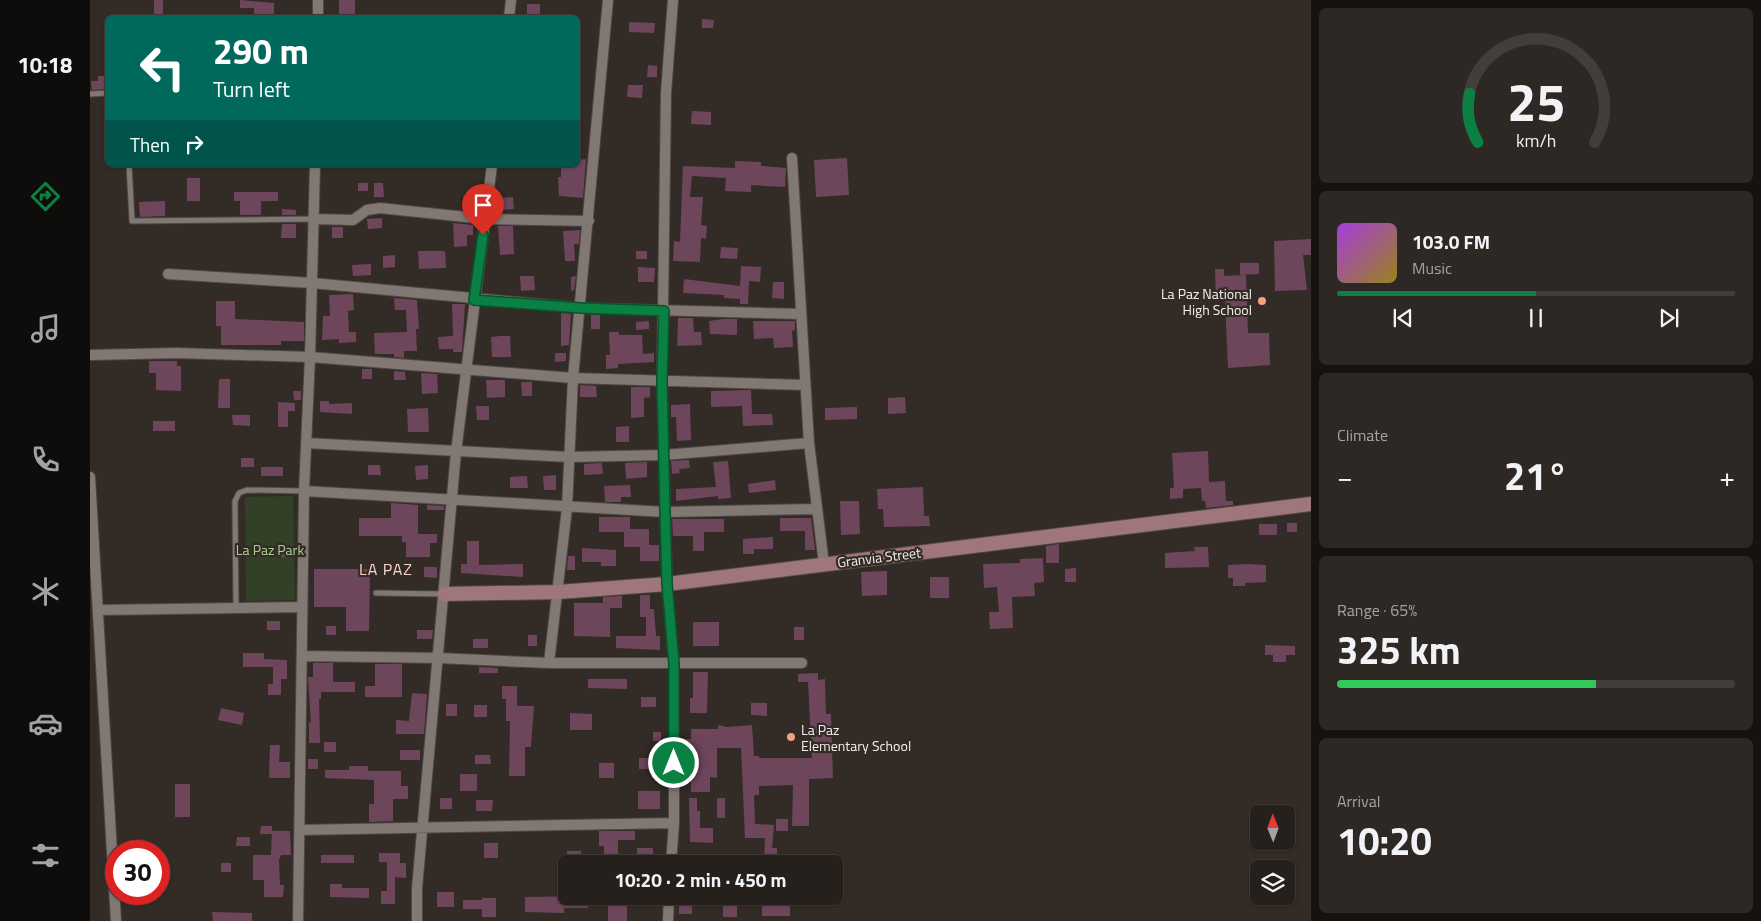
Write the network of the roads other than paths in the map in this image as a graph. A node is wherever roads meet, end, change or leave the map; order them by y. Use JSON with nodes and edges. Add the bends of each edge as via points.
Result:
{"nodes":[{"id":1,"x":318,"y":0,"type":"edge"},
{"id":2,"x":511,"y":0,"type":"edge"},
{"id":3,"x":608,"y":0,"type":"edge"},
{"id":4,"x":672,"y":0,"type":"edge"},
{"id":5,"x":318,"y":15,"type":"edge"},
{"id":6,"x":509,"y":15,"type":"edge"},
{"id":7,"x":105,"y":93,"type":"edge"},
{"id":8,"x":90,"y":94,"type":"edge"},
{"id":9,"x":792,"y":158,"type":"dead end"},
{"id":10,"x":129,"y":167,"type":"edge"},
{"id":11,"x":315,"y":167,"type":"edge"},
{"id":12,"x":492,"y":167,"type":"edge"},
{"id":13,"x":314,"y":219,"type":"junction"},
{"id":14,"x":485,"y":219,"type":"junction"},
{"id":15,"x":588,"y":221,"type":"junction"},
{"id":16,"x":168,"y":274,"type":"dead end"},
{"id":17,"x":312,"y":282,"type":"junction"},
{"id":18,"x":474,"y":300,"type":"junction"},
{"id":19,"x":581,"y":308,"type":"junction"},
{"id":20,"x":664,"y":311,"type":"junction"},
{"id":21,"x":801,"y":314,"type":"junction"},
{"id":22,"x":90,"y":355,"type":"edge"},
{"id":23,"x":310,"y":357,"type":"junction"},
{"id":24,"x":467,"y":370,"type":"junction"},
{"id":25,"x":574,"y":378,"type":"junction"},
{"id":26,"x":662,"y":380,"type":"junction"},
{"id":27,"x":805,"y":385,"type":"junction"},
{"id":28,"x":306,"y":443,"type":"junction"},
{"id":29,"x":809,"y":443,"type":"junction"},
{"id":30,"x":456,"y":452,"type":"junction"},
{"id":31,"x":664,"y":455,"type":"junction"},
{"id":32,"x":569,"y":457,"type":"junction"},
{"id":33,"x":90,"y":476,"type":"edge"},
{"id":34,"x":304,"y":491,"type":"junction"},
{"id":35,"x":453,"y":499,"type":"junction"},
{"id":36,"x":1311,"y":504,"type":"edge"},
{"id":37,"x":567,"y":508,"type":"junction"},
{"id":38,"x":816,"y":509,"type":"junction"},
{"id":39,"x":665,"y":512,"type":"junction"},
{"id":40,"x":824,"y":564,"type":"junction"},
{"id":41,"x":667,"y":584,"type":"junction"},
{"id":42,"x":558,"y":592,"type":"junction"},
{"id":43,"x":376,"y":593,"type":"dead end"},
{"id":44,"x":445,"y":594,"type":"junction"},
{"id":45,"x":302,"y":606,"type":"junction"},
{"id":46,"x":236,"y":608,"type":"junction"},
{"id":47,"x":99,"y":610,"type":"junction"},
{"id":48,"x":303,"y":656,"type":"junction"},
{"id":49,"x":439,"y":658,"type":"junction"},
{"id":50,"x":549,"y":663,"type":"junction"},
{"id":51,"x":802,"y":663,"type":"dead end"},
{"id":52,"x":674,"y":664,"type":"junction"},
{"id":53,"x":674,"y":823,"type":"junction"},
{"id":54,"x":423,"y":827,"type":"junction"},
{"id":55,"x":300,"y":830,"type":"junction"},
{"id":56,"x":672,"y":855,"type":"edge"},
{"id":57,"x":669,"y":905,"type":"edge"},
{"id":58,"x":116,"y":921,"type":"edge"},
{"id":59,"x":298,"y":921,"type":"edge"},
{"id":60,"x":417,"y":921,"type":"edge"},
{"id":61,"x":668,"y":921,"type":"edge"}],
"edges":[{"from":1,"to":5,"type":"street"},
{"from":2,"to":6,"type":"street"},
{"from":3,"to":15,"type":"street"},
{"from":4,"to":20,"type":"street","via":[[666,93]]},
{"from":7,"to":8,"type":"lane"},
{"from":9,"to":21,"type":"street"},
{"from":10,"to":13,"type":"lane","via":[[132,221]]},
{"from":11,"to":13,"type":"street"},
{"from":12,"to":14,"type":"street"},
{"from":13,"to":14,"type":"street","via":[[353,220],[367,210],[380,208]]},
{"from":13,"to":17,"type":"street"},
{"from":14,"to":15,"type":"street"},
{"from":14,"to":18,"type":"street"},
{"from":15,"to":19,"type":"street"},
{"from":16,"to":17,"type":"street"},
{"from":17,"to":18,"type":"street"},
{"from":17,"to":23,"type":"street"},
{"from":18,"to":19,"type":"street"},
{"from":18,"to":24,"type":"street"},
{"from":19,"to":20,"type":"street"},
{"from":19,"to":25,"type":"street"},
{"from":20,"to":21,"type":"street"},
{"from":20,"to":26,"type":"street"},
{"from":21,"to":27,"type":"street"},
{"from":22,"to":23,"type":"street","via":[[176,353]]},
{"from":23,"to":24,"type":"street"},
{"from":23,"to":28,"type":"street"},
{"from":24,"to":25,"type":"street"},
{"from":24,"to":30,"type":"street"},
{"from":25,"to":26,"type":"street"},
{"from":25,"to":32,"type":"street"},
{"from":26,"to":27,"type":"street"},
{"from":26,"to":31,"type":"street"},
{"from":27,"to":29,"type":"street"},
{"from":28,"to":30,"type":"street"},
{"from":28,"to":34,"type":"street"},
{"from":29,"to":31,"type":"street"},
{"from":29,"to":38,"type":"street"},
{"from":30,"to":32,"type":"street"},
{"from":30,"to":35,"type":"street"},
{"from":31,"to":32,"type":"street"},
{"from":31,"to":39,"type":"street"},
{"from":32,"to":37,"type":"street"},
{"from":33,"to":47,"type":"street"},
{"from":34,"to":35,"type":"street"},
{"from":34,"to":45,"type":"street"},
{"from":34,"to":46,"type":"lane","via":[[246,490],[239,493],[235,501]]},
{"from":35,"to":37,"type":"street"},
{"from":35,"to":44,"type":"street"},
{"from":36,"to":40,"type":"street","name":"Granvia Street"},
{"from":37,"to":39,"type":"street"},
{"from":37,"to":42,"type":"street"},
{"from":38,"to":39,"type":"street"},
{"from":38,"to":40,"type":"street"},
{"from":39,"to":41,"type":"street"},
{"from":40,"to":41,"type":"street","name":"Granvia Street"},
{"from":41,"to":42,"type":"street","name":"Granvia Street"},
{"from":41,"to":52,"type":"street"},
{"from":42,"to":44,"type":"street","name":"Granvia Street"},
{"from":42,"to":50,"type":"street"},
{"from":43,"to":44,"type":"lane"},
{"from":44,"to":49,"type":"street"},
{"from":45,"to":46,"type":"street"},
{"from":45,"to":48,"type":"street"},
{"from":46,"to":47,"type":"street"},
{"from":47,"to":58,"type":"street"},
{"from":48,"to":49,"type":"street"},
{"from":48,"to":55,"type":"street"},
{"from":49,"to":50,"type":"street"},
{"from":49,"to":54,"type":"street"},
{"from":50,"to":52,"type":"street"},
{"from":51,"to":52,"type":"street"},
{"from":52,"to":53,"type":"street"},
{"from":53,"to":54,"type":"street"},
{"from":53,"to":56,"type":"street"},
{"from":54,"to":55,"type":"street"},
{"from":54,"to":60,"type":"street"},
{"from":55,"to":59,"type":"street"},
{"from":57,"to":61,"type":"street"}]}
